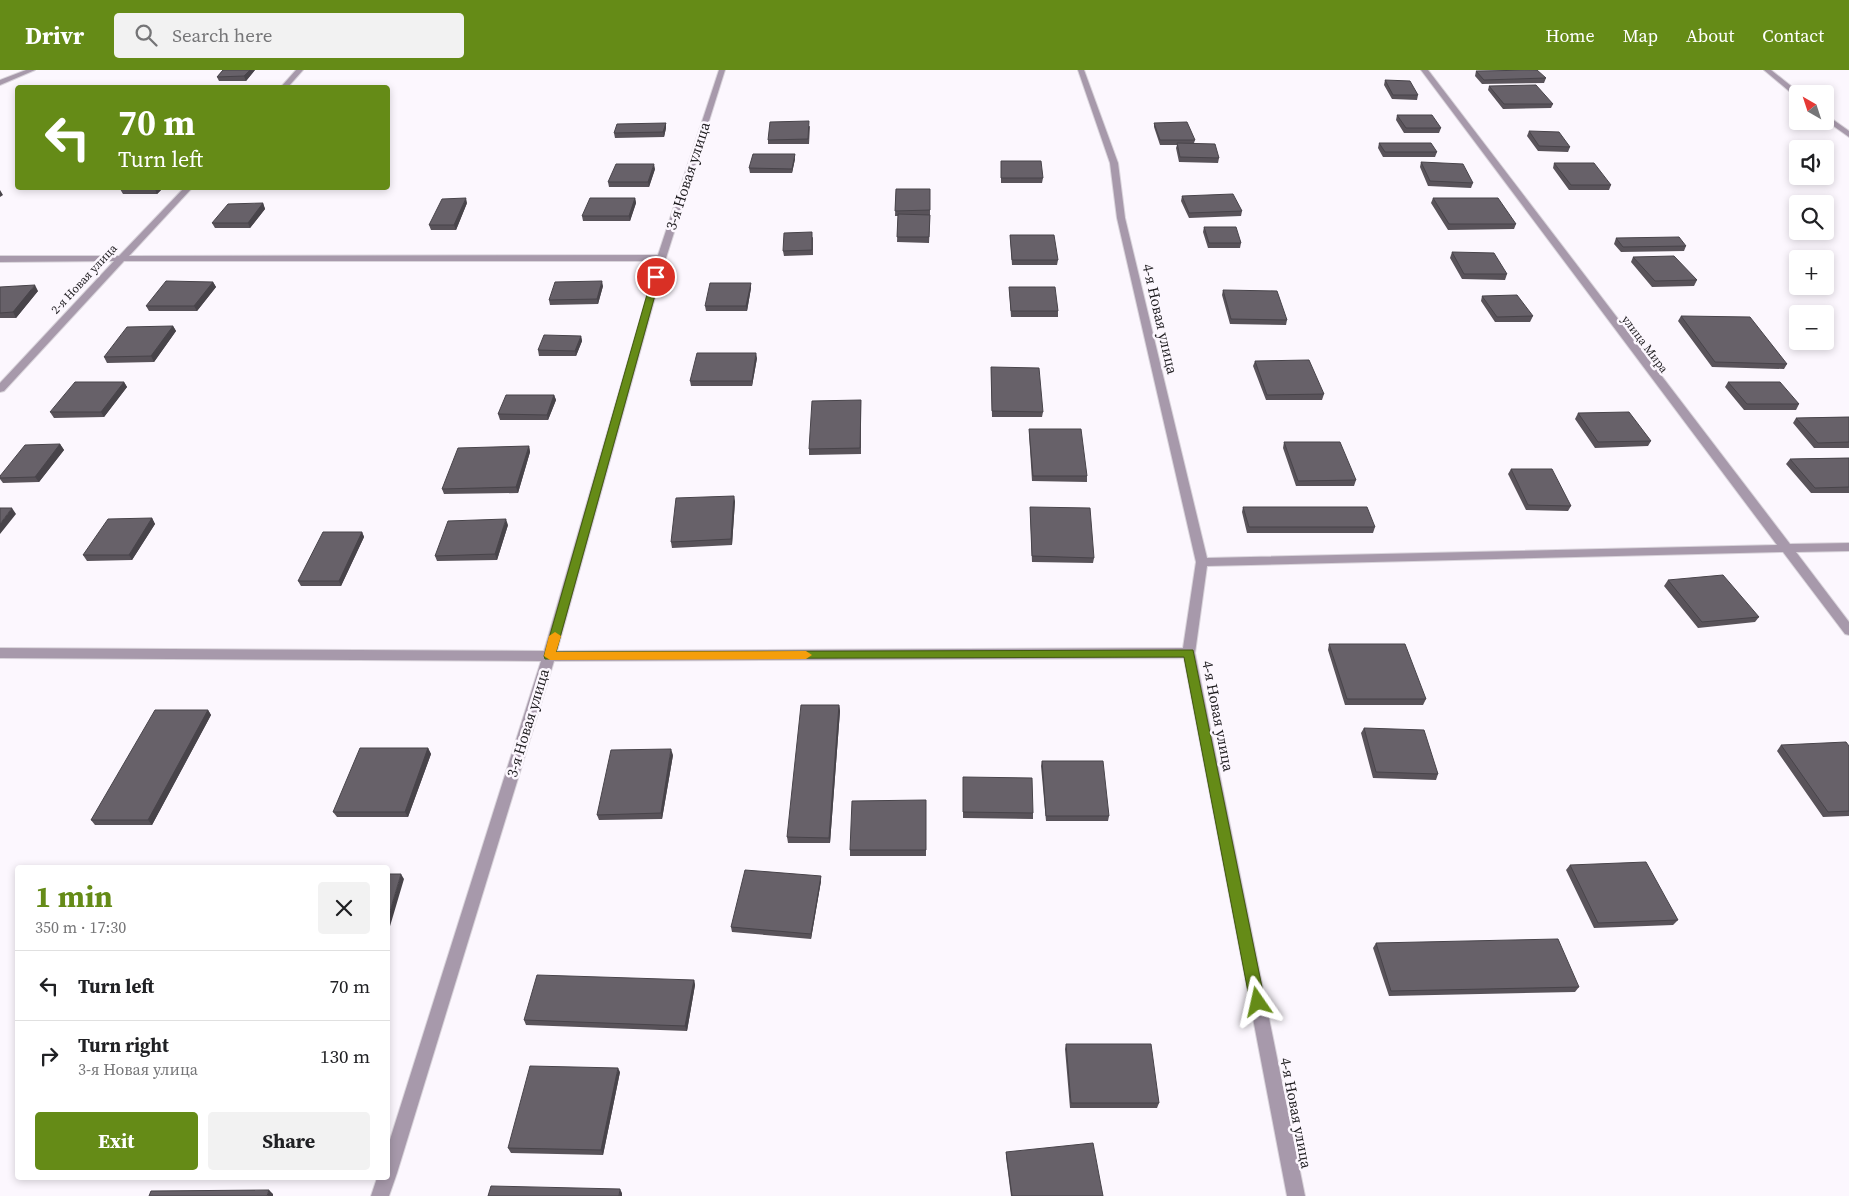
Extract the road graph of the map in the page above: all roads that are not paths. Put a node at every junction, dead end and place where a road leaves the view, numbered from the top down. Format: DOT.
graph roads {
  1 [pos="32,70"];
  2 [pos="300,70"];
  3 [pos="722,70"];
  4 [pos="1081,70"];
  5 [pos="1424,70"];
  6 [pos="1766,70"];
  7 [pos="0,83"];
  8 [pos="286,85"];
  9 [pos="1789,87"];
  10 [pos="1834,123"];
  11 [pos="1849,135"];
  12 [pos="186,190"];
  13 [pos="662,258"];
  14 [pos="0,259"];
  15 [pos="119,260"];
  16 [pos="0,389"];
  17 [pos="1785,547"];
  18 [pos="1849,547"];
  19 [pos="1202,562"];
  20 [pos="1849,631"];
  21 [pos="0,653"];
  22 [pos="1189,653"];
  23 [pos="550,656"];
  24 [pos="390,1167"];
  25 [pos="385,1180"];
  26 [pos="380,1196"];
  27 [pos="1296,1196"];
  1 -- 7 [label="street"];
  2 -- 8 [label="street"];
  3 -- 13 [label="street, 3-я Новая улица"];
  4 -- 19 [label="street, 4-я Новая улица"];
  5 -- 17 [label="street, улица Мира"];
  6 -- 9 [label="street"];
  10 -- 11 [label="street"];
  12 -- 15 [label="street, 2-я Новая улица"];
  13 -- 15 [label="street"];
  13 -- 23 [label="street, 3-я Новая улица"];
  14 -- 15 [label="street"];
  15 -- 16 [label="street, 2-я Новая улица"];
  17 -- 18 [label="street"];
  17 -- 19 [label="street"];
  17 -- 20 [label="street, улица Мира"];
  19 -- 22 [label="street, 4-я Новая улица"];
  21 -- 23 [label="street"];
  22 -- 23 [label="street"];
  22 -- 27 [label="street, 4-я Новая улица"];
  23 -- 24 [label="street, 3-я Новая улица"];
  25 -- 26 [label="street"];
}
